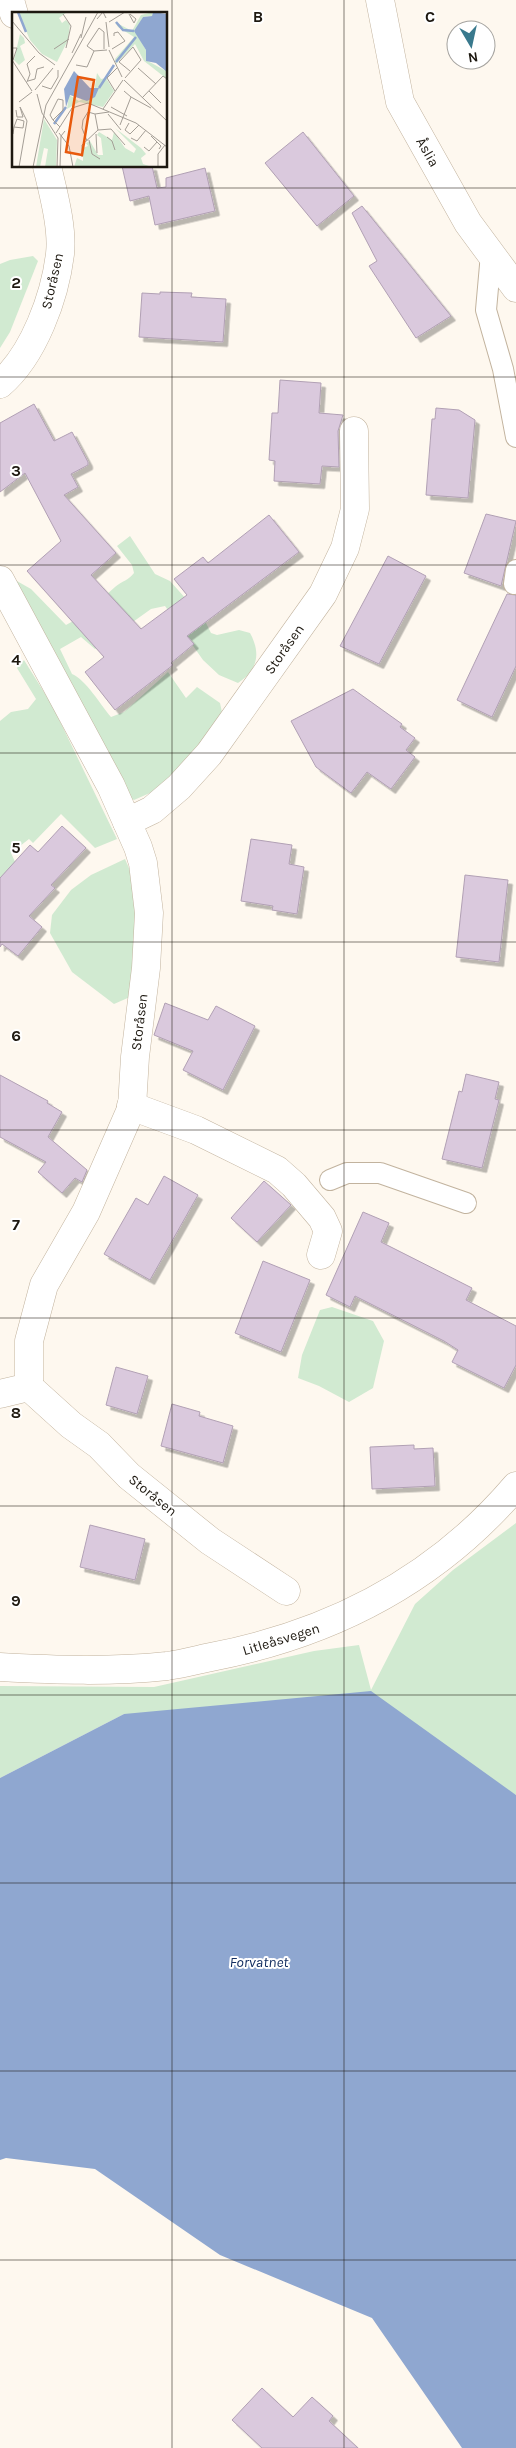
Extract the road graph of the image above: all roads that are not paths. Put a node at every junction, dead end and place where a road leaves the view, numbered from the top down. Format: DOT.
graph roads {
  1 [pos="380,0"];
  2 [pos="47,168"];
  3 [pos="491,254"];
  4 [pos="516,288"];
  5 [pos="0,384"];
  6 [pos="354,431"];
  7 [pos="516,437"];
  8 [pos="0,580"];
  9 [pos="127,822"];
  10 [pos="131,1106"];
  11 [pos="330,1180"];
  12 [pos="466,1203"];
  13 [pos="321,1255"];
  14 [pos="29,1387"];
  15 [pos="0,1394"];
  16 [pos="516,1486"];
  17 [pos="286,1591"];
  18 [pos="0,1667"];
  1 -- 3 [label="street, Åslia"];
  2 -- 5 [label="street, Storåsen"];
  3 -- 4 [label="street, Åslia"];
  3 -- 7 [label="lane"];
  6 -- 9 [label="street, Storåsen"];
  8 -- 9 [label="street, Storåsen"];
  9 -- 10 [label="street, Storåsen"];
  10 -- 13 [label="street"];
  10 -- 14 [label="street, Storåsen"];
  11 -- 12 [label="lane"];
  14 -- 15 [label="street"];
  14 -- 17 [label="street, Storåsen"];
  16 -- 18 [label="street, Litleåsvegen"];
}
